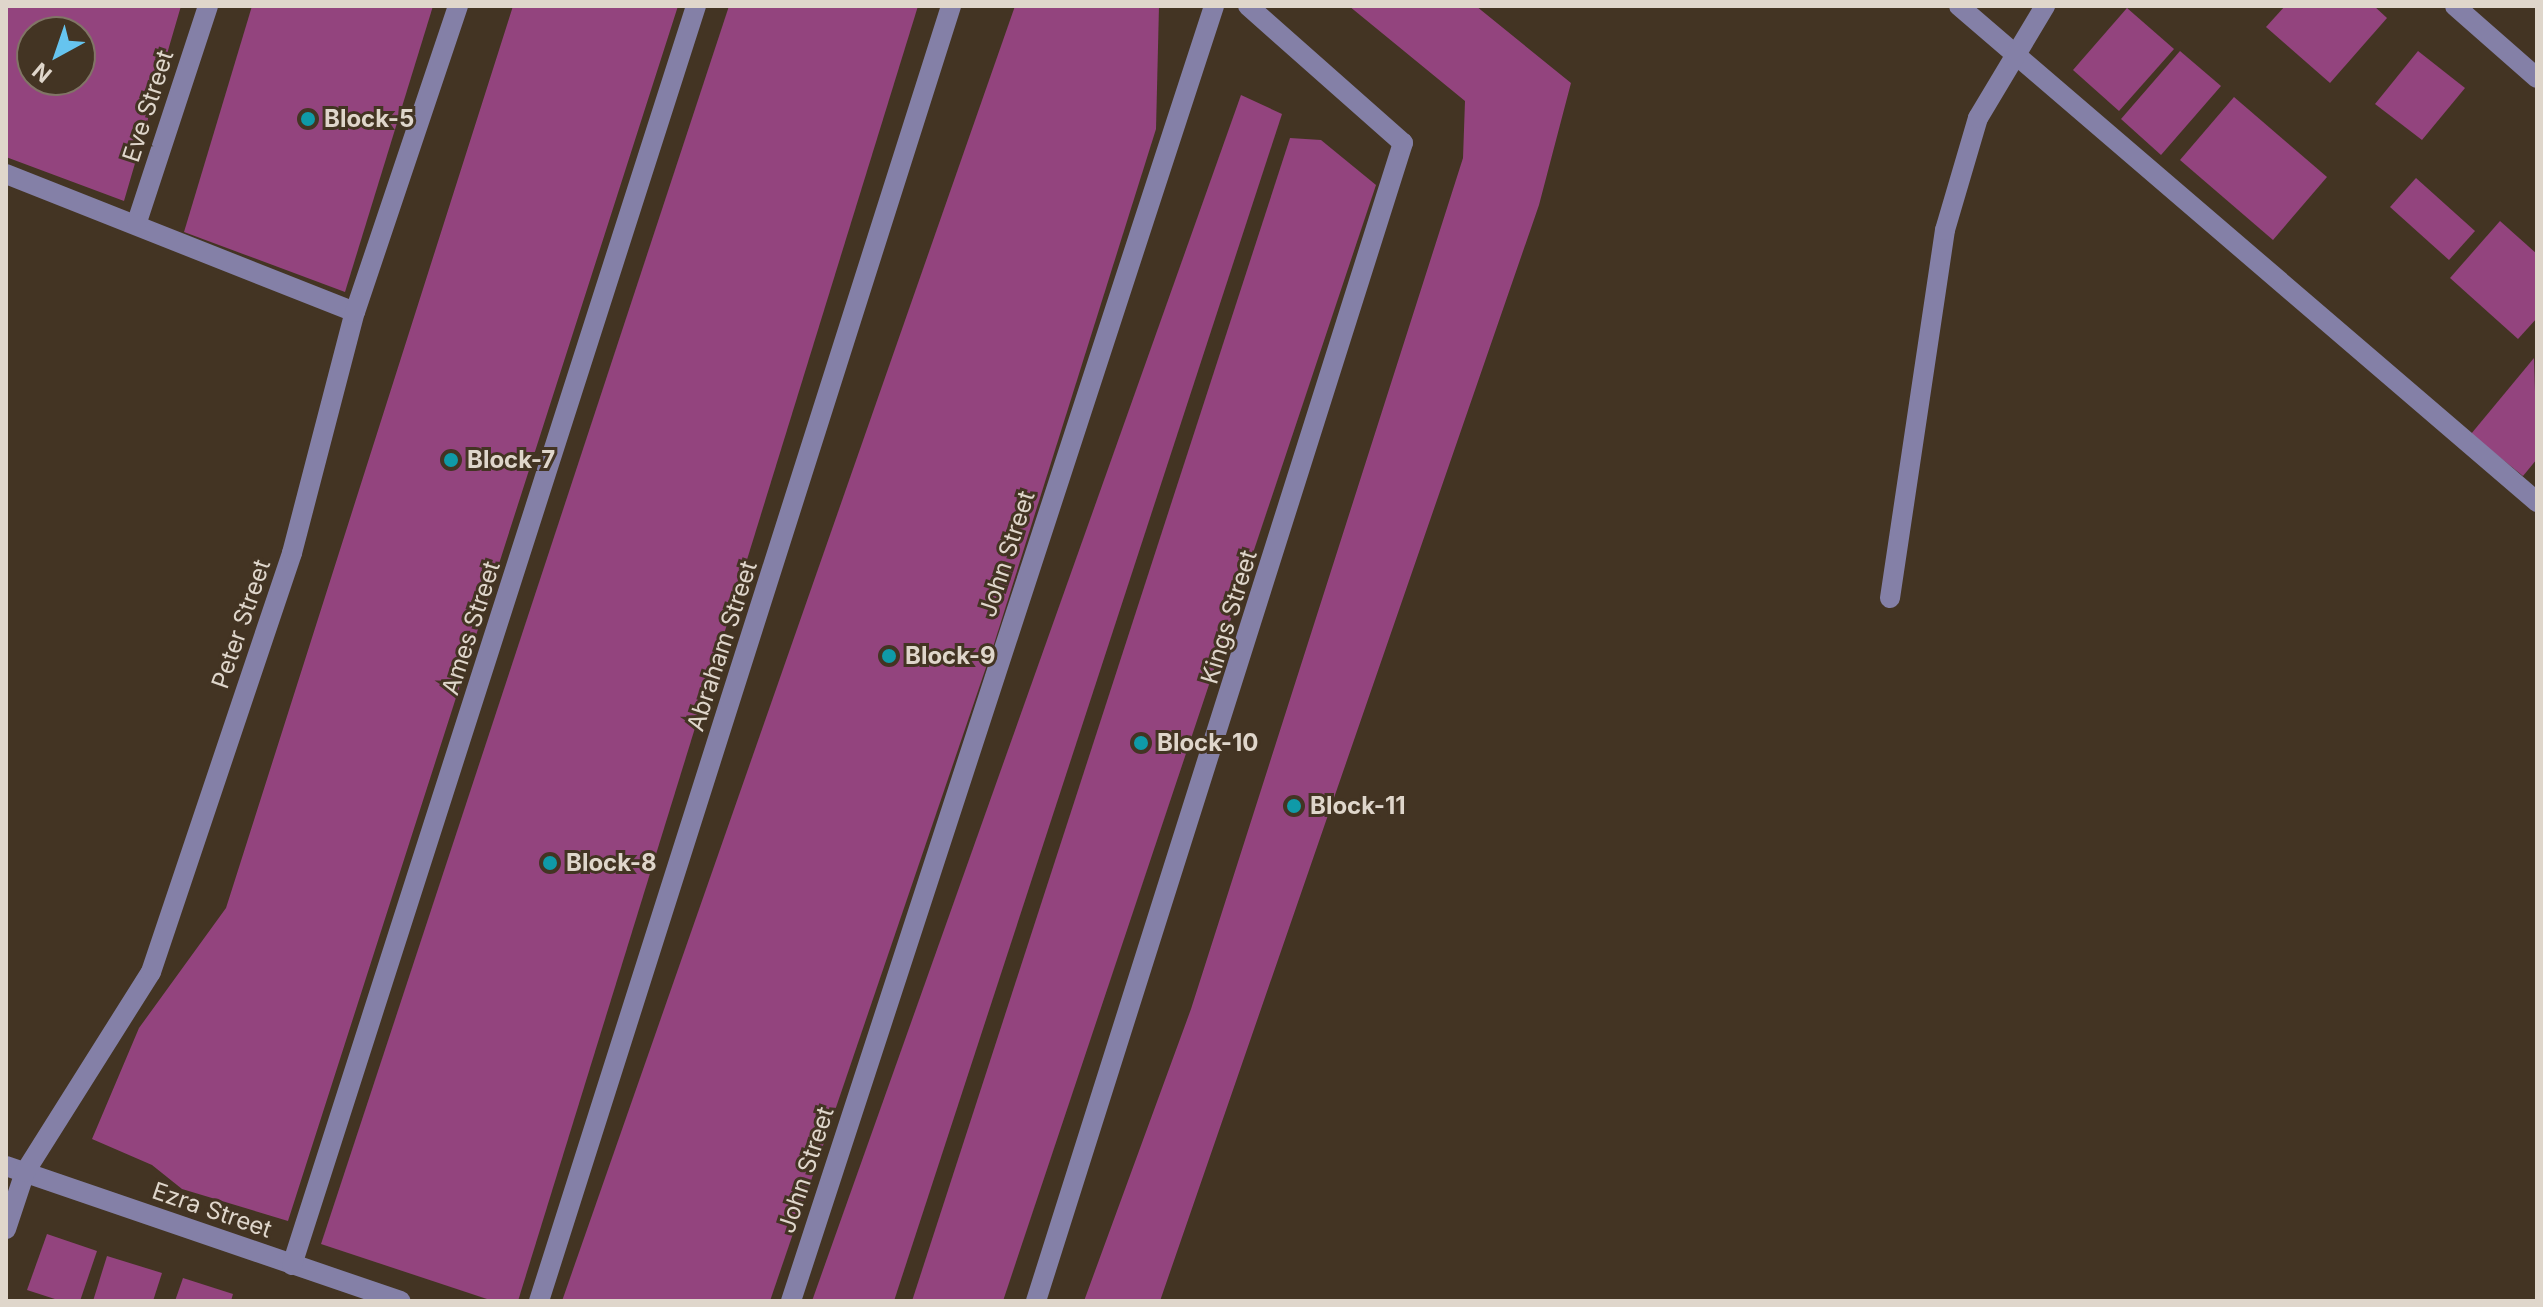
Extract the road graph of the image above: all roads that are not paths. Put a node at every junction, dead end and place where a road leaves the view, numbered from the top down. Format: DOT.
graph roads {
  1 [pos="208,6"];
  2 [pos="458,6"];
  3 [pos="696,6"];
  4 [pos="951,6"];
  5 [pos="1214,6"];
  6 [pos="1248,6"];
  7 [pos="1959,6"];
  8 [pos="2045,6"];
  9 [pos="2455,6"];
  10 [pos="2013,53"];
  11 [pos="2537,78"];
  12 [pos="6,174"];
  13 [pos="137,222"];
  14 [pos="355,312"];
  15 [pos="2537,502"];
  16 [pos="1890,598"];
  17 [pos="16,1169"];
  18 [pos="6,1229"];
  19 [pos="292,1265"];
  20 [pos="401,1301"];
  21 [pos="539,1301"];
  22 [pos="791,1301"];
  23 [pos="1036,1301"];
  1 -- 13 [label="street, Eve Street"];
  2 -- 14 [label="street, Peter Street"];
  3 -- 19 [label="street, Ames Street"];
  4 -- 21 [label="street, Abraham Street"];
  5 -- 22 [label="street, John Street"];
  6 -- 23 [label="street, Kings Street"];
  7 -- 10 [label="street"];
  8 -- 10 [label="street"];
  9 -- 11 [label="street"];
  10 -- 15 [label="street"];
  10 -- 16 [label="street"];
  12 -- 13 [label="street"];
  13 -- 14 [label="street"];
  14 -- 17 [label="street, Peter Street"];
  17 -- 18 [label="street, Peter Street"];
  17 -- 19 [label="street, Ezra Street"];
  19 -- 20 [label="street, Ezra Street"];
}
